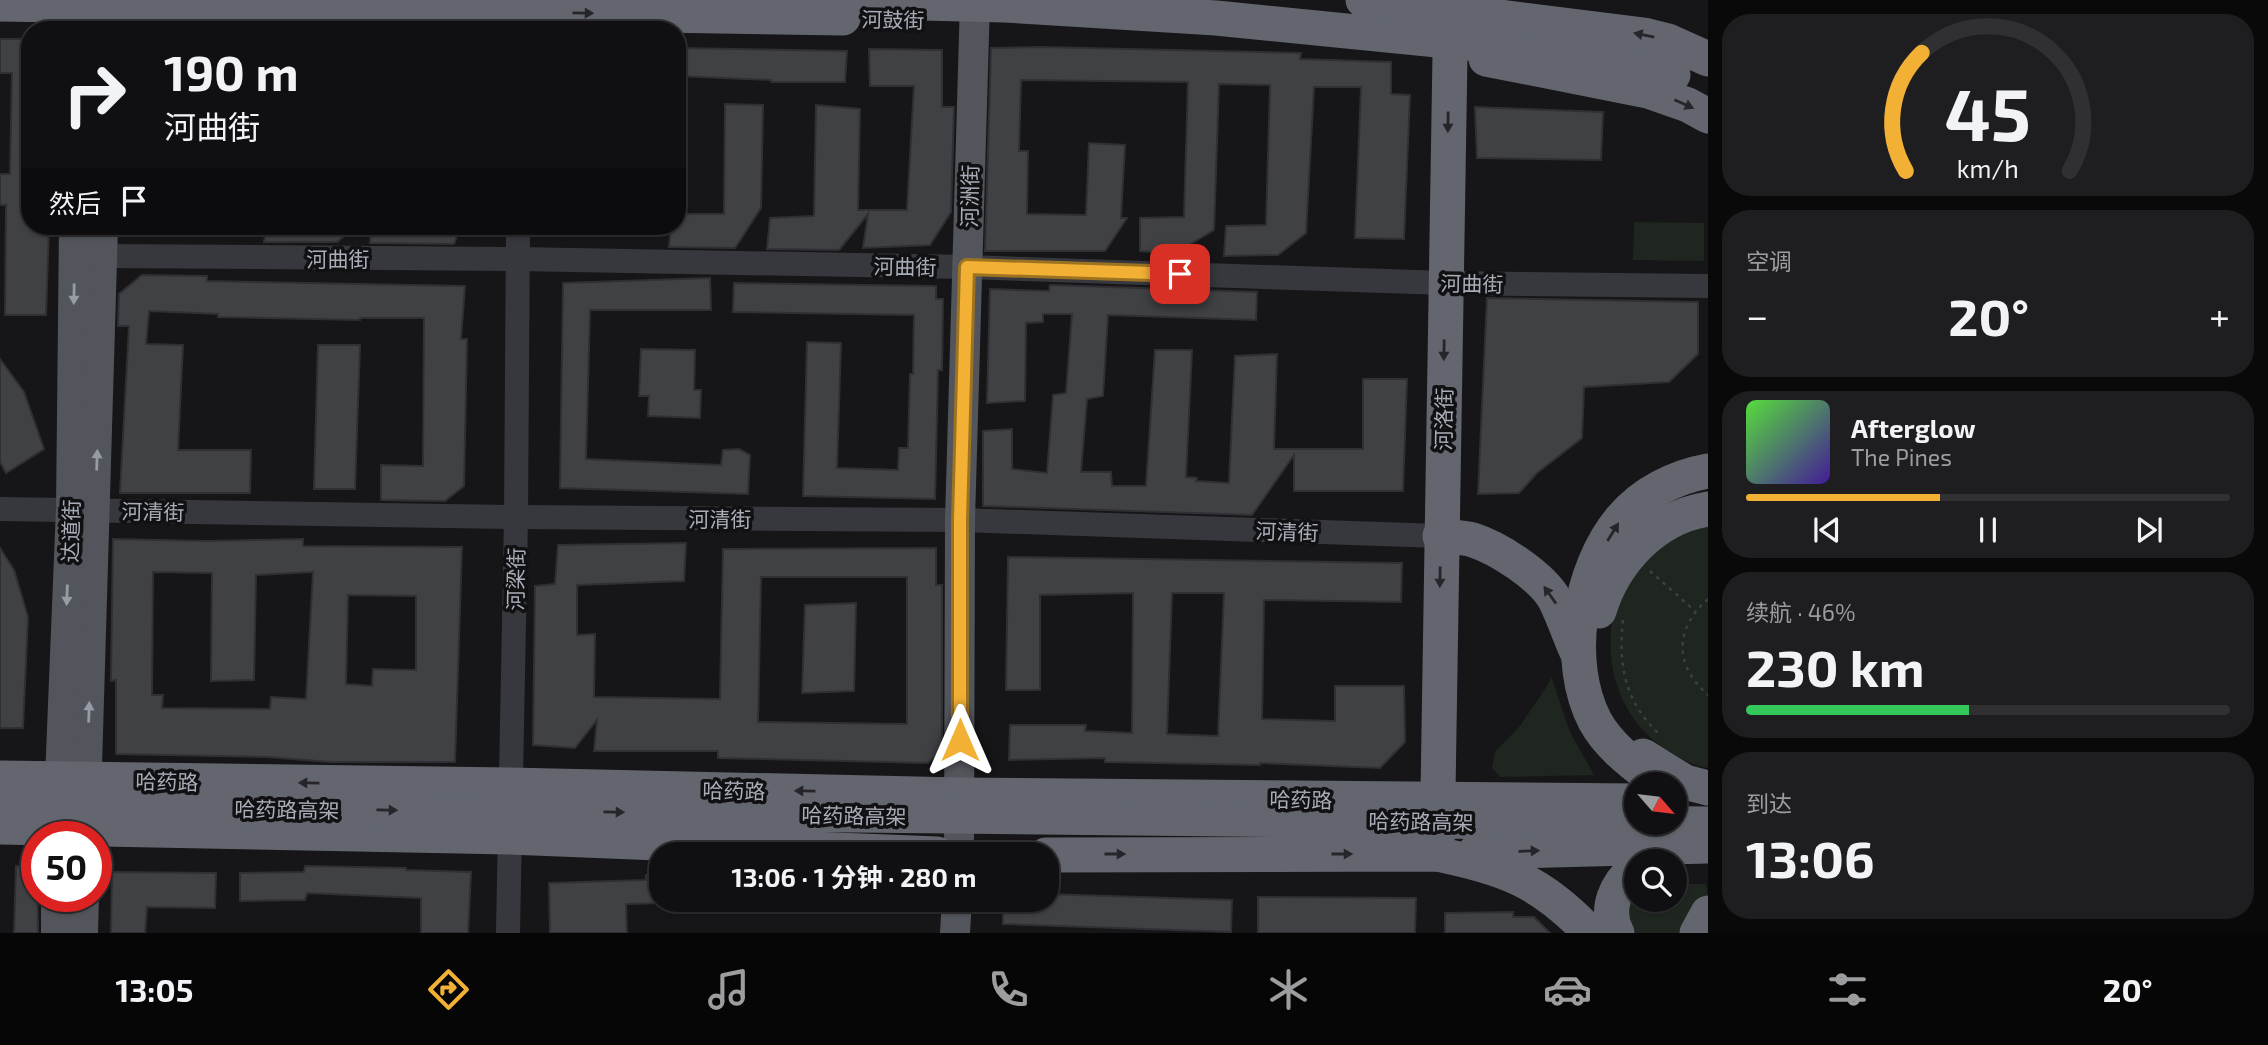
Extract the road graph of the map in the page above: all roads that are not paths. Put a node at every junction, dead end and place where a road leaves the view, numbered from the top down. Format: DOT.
graph roads {
  1 [pos="796,0"];
  2 [pos="1071,0"];
  3 [pos="1363,0"];
  4 [pos="1457,0"];
  5 [pos="1506,0"];
  6 [pos="0,4"];
  7 [pos="984,9"];
  8 [pos="91,12"];
  9 [pos="516,14"];
  10 [pos="1450,54"];
  11 [pos="1708,59"];
  12 [pos="1497,60"];
  13 [pos="1708,88"];
  14 [pos="1708,116"];
  15 [pos="74,235"];
  16 [pos="103,235"];
  17 [pos="518,235"];
  18 [pos="102,256"];
  19 [pos="518,259"];
  20 [pos="967,267"];
  21 [pos="1446,283"];
  22 [pos="1708,286"];
  23 [pos="1708,471"];
  24 [pos="0,509"];
  25 [pos="83,509"];
  26 [pos="1708,509"];
  27 [pos="516,517"];
  28 [pos="960,520"];
  29 [pos="1440,536"];
  30 [pos="1579,657"];
  31 [pos="1643,772"];
  32 [pos="0,778"];
  33 [pos="73,780"];
  34 [pos="510,785"];
  35 [pos="1437,793"];
  36 [pos="960,794"];
  37 [pos="1624,801"];
  38 [pos="0,806"];
  39 [pos="1696,813"];
  40 [pos="71,821"];
  41 [pos="0,827"];
  42 [pos="21,828"];
  43 [pos="112,832"];
  44 [pos="509,837"];
  45 [pos="960,842"];
  46 [pos="649,843"];
  47 [pos="1658,849"];
  48 [pos="1437,854"];
  49 [pos="1059,855"];
  50 [pos="1624,880"];
  51 [pos="56,912"];
  52 [pos="84,912"];
  53 [pos="956,912"];
  54 [pos="1708,913"];
  55 [pos="56,933"];
  56 [pos="83,933"];
  57 [pos="508,933"];
  58 [pos="955,933"];
  59 [pos="1590,933"];
  60 [pos="1617,933"];
  61 [pos="1697,933"];
  1 -- 7 [label="highway, bridge"];
  2 -- 7 [label="highway, bridge"];
  11 -- 3 [label="highway, one-way, bridge"];
  4 -- 10 [label="highway, 河洛街"];
  5 -- 12 [label="highway"];
  6 -- 8 [label="highway, 河鼓街"];
  9 -- 7 [label="highway, 河鼓街, one-way"];
  7 -- 10 [label="highway, 河鼓街"];
  7 -- 13 [label="highway, bridge"];
  7 -- 20 [label="main road, 河洲街"];
  8 -- 9 [label="highway, 河鼓街"];
  10 -- 12 [label="highway, 河鼓街"];
  10 -- 21 [label="highway, 河洛街, one-way"];
  12 -- 14 [label="highway, 河鼓街, one-way"];
  15 -- 25 [label="main road, 达道街, one-way"];
  16 -- 18 [label="main road"];
  17 -- 19 [label="street, 河梁街"];
  18 -- 19 [label="street, 河曲街"];
  25 -- 18 [label="main road, one-way"];
  19 -- 20 [label="street, 河曲街"];
  19 -- 27 [label="street, 河梁街"];
  20 -- 21 [label="street, 河曲街"];
  20 -- 28 [label="main road, 河洲街"];
  21 -- 22 [label="street, 河曲街"];
  21 -- 29 [label="highway, 河洛街, one-way"];
  30 -- 23 [label="highway, one-way"];
  24 -- 25 [label="street, 河清街"];
  25 -- 27 [label="street, 河清街"];
  25 -- 33 [label="main road"];
  26 -- 39 [label="highway"];
  27 -- 28 [label="street, 河清街"];
  27 -- 34 [label="street, 河梁街"];
  28 -- 29 [label="street, 河清街"];
  28 -- 36 [label="main road, 河洲街"];
  30 -- 29 [label="highway, one-way"];
  29 -- 35 [label="highway, 河洛街, one-way"];
  30 -- 31 [label="highway"];
  32 -- 33 [label="highway, 哈药路"];
  34 -- 33 [label="highway, 哈药路, one-way"];
  33 -- 40 [label="main road"];
  36 -- 34 [label="highway, 哈药路, one-way"];
  34 -- 44 [label="street, 河梁街"];
  35 -- 36 [label="highway, 哈药路"];
  35 -- 37 [label="highway, 哈药路"];
  35 -- 48 [label="highway, 河洛街"];
  36 -- 45 [label="main road, 河洲街"];
  38 -- 39 [label="highway, 哈药路高架, one-way, bridge"];
  39 -- 47 [label="highway"];
  48 -- 39 [label="highway, one-way"];
  41 -- 42 [label="highway"];
  43 -- 44 [label="highway"];
  44 -- 46 [label="highway"];
  44 -- 57 [label="street, 河梁街"];
  49 -- 48 [label="highway, one-way"];
  48 -- 59 [label="highway"];
  50 -- 60 [label="highway"];
  51 -- 55 [label="main road"];
  52 -- 56 [label="main road"];
  53 -- 58 [label="main road"];
  54 -- 61 [label="highway"];
}
